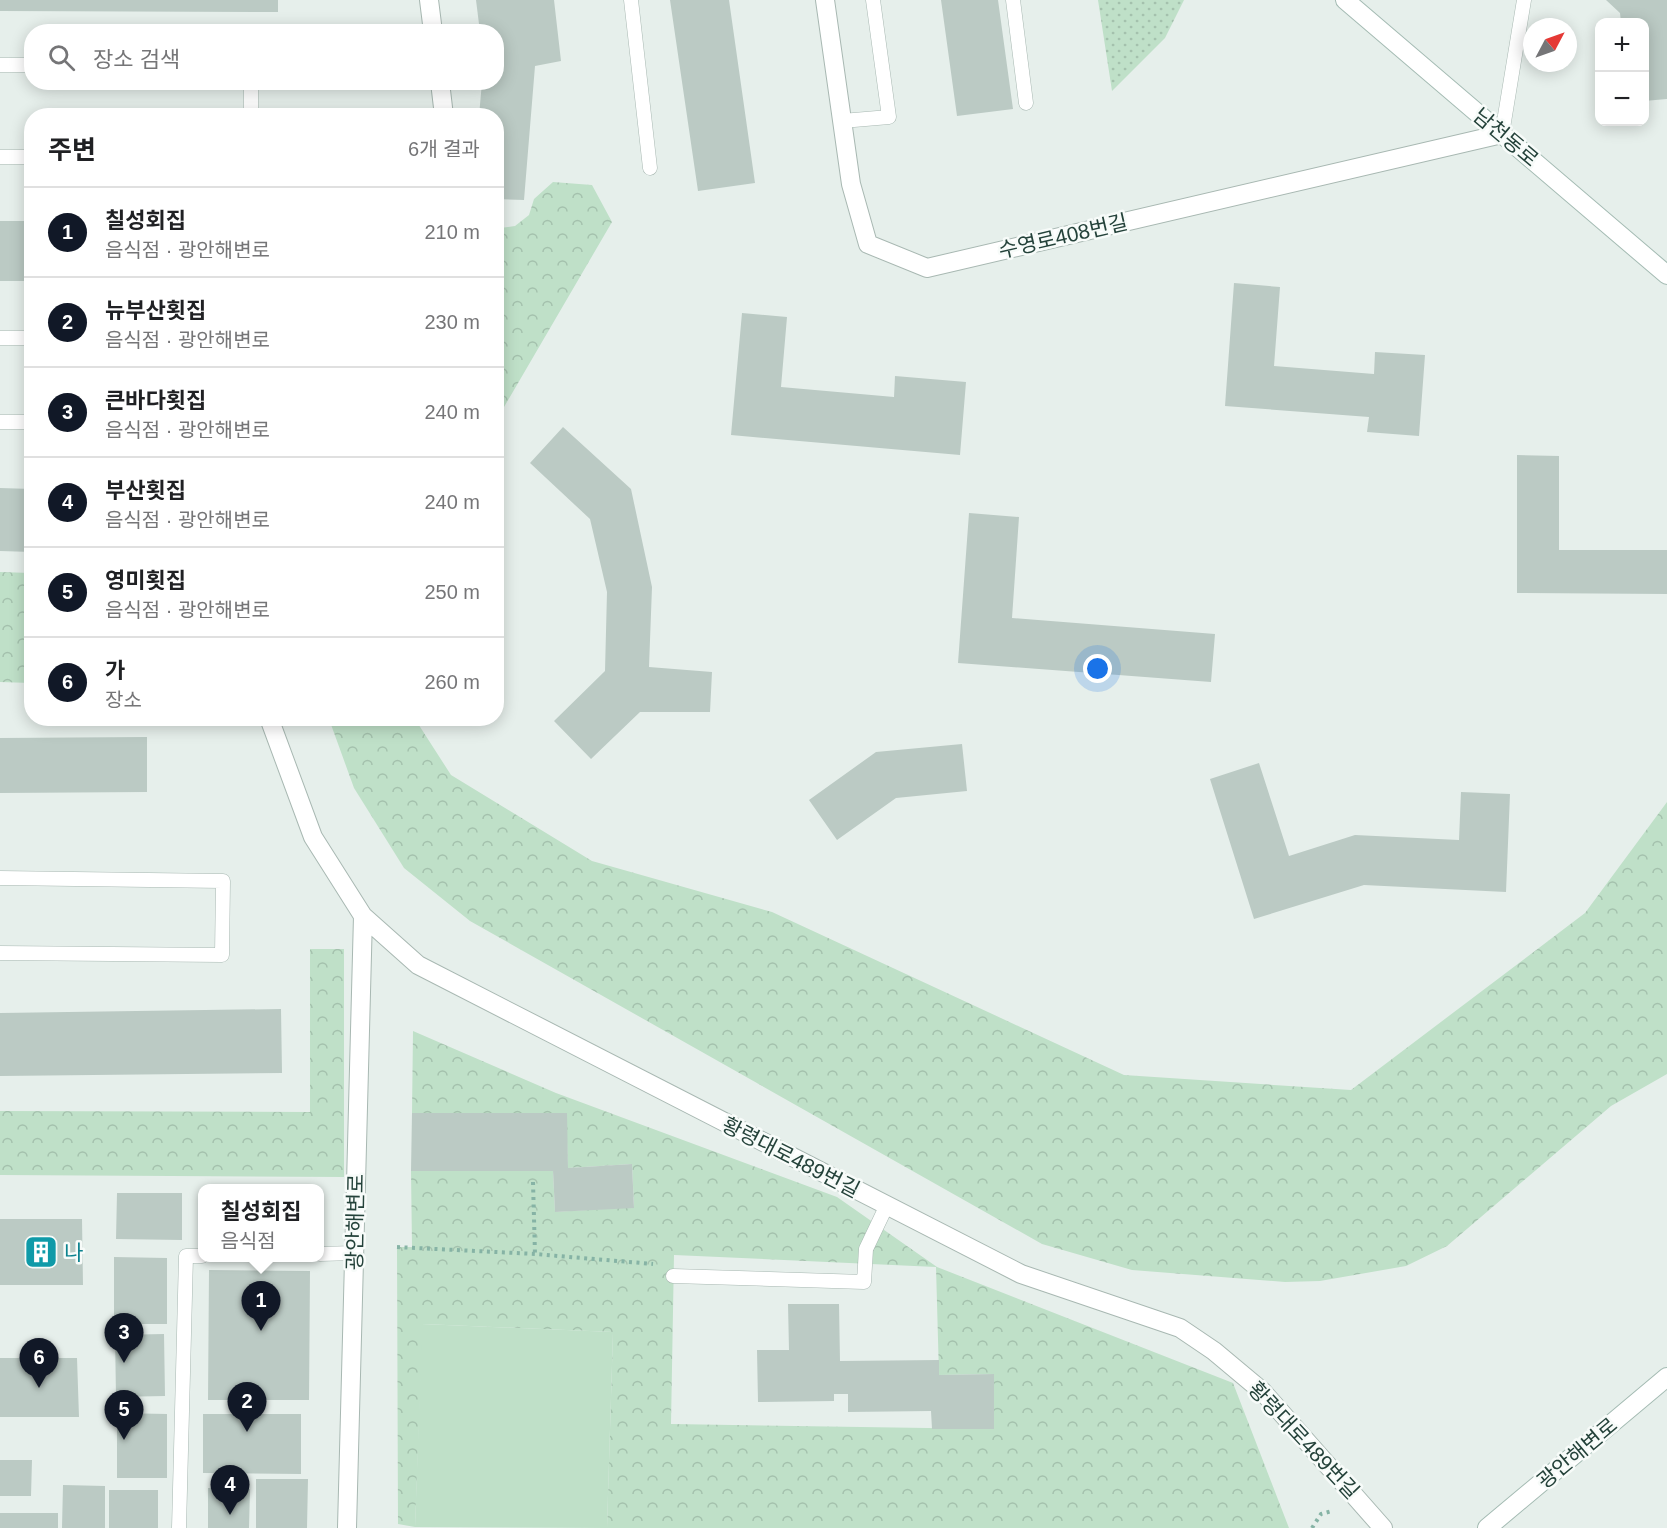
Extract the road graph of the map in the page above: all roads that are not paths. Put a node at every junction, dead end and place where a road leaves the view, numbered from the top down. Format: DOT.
graph roads {
  1 [pos="429,0"];
  2 [pos="631,0"];
  3 [pos="825,0"];
  4 [pos="873,0"];
  5 [pos="1012,0"];
  6 [pos="1345,0"];
  7 [pos="1524,0"];
  8 [pos="432,24"];
  9 [pos="0,65"];
  10 [pos="24,65"];
  11 [pos="251,90"];
  12 [pos="441,90"];
  13 [pos="1026,103"];
  14 [pos="251,108"];
  15 [pos="443,108"];
  16 [pos="842,121"];
  17 [pos="1502,134"];
  18 [pos="0,156"];
  19 [pos="24,156"];
  20 [pos="650,168"];
  21 [pos="1667,274"];
  22 [pos="0,338"];
  23 [pos="24,338"];
  24 [pos="0,422"];
  25 [pos="24,422"];
  26 [pos="272,726"];
  27 [pos="0,878"];
  28 [pos="363,916"];
  29 [pos="0,953"];
  30 [pos="886,1207"];
  31 [pos="354,1253"];
  32 [pos="324,1254"];
  33 [pos="198,1256"];
  34 [pos="673,1276"];
  35 [pos="1667,1377"];
  36 [pos="179,1528"];
  37 [pos="347,1528"];
  38 [pos="1383,1528"];
  39 [pos="1487,1528"];
  1 -- 8 [label="street"];
  2 -- 20 [label="lane"];
  3 -- 16 [label="street, 수영로408번길"];
  4 -- 16 [label="lane"];
  5 -- 13 [label="lane"];
  6 -- 17 [label="street, 남천동로"];
  7 -- 17 [label="lane"];
  9 -- 10 [label="lane"];
  11 -- 14 [label="lane"];
  12 -- 15 [label="street"];
  16 -- 17 [label="street, 수영로408번길"];
  17 -- 21 [label="street, 남천동로"];
  18 -- 19 [label="lane"];
  22 -- 23 [label="lane"];
  24 -- 25 [label="lane"];
  26 -- 28 [label="street, 황령대로489번길"];
  27 -- 29 [label="lane"];
  28 -- 30 [label="street, 황령대로489번길"];
  28 -- 31 [label="street, 광안해변로"];
  30 -- 34 [label="lane"];
  30 -- 38 [label="street, 황령대로489번길"];
  31 -- 32 [label="lane"];
  31 -- 37 [label="street, 광안해변로"];
  33 -- 36 [label="lane"];
  35 -- 39 [label="street, 광안해변로"];
}
